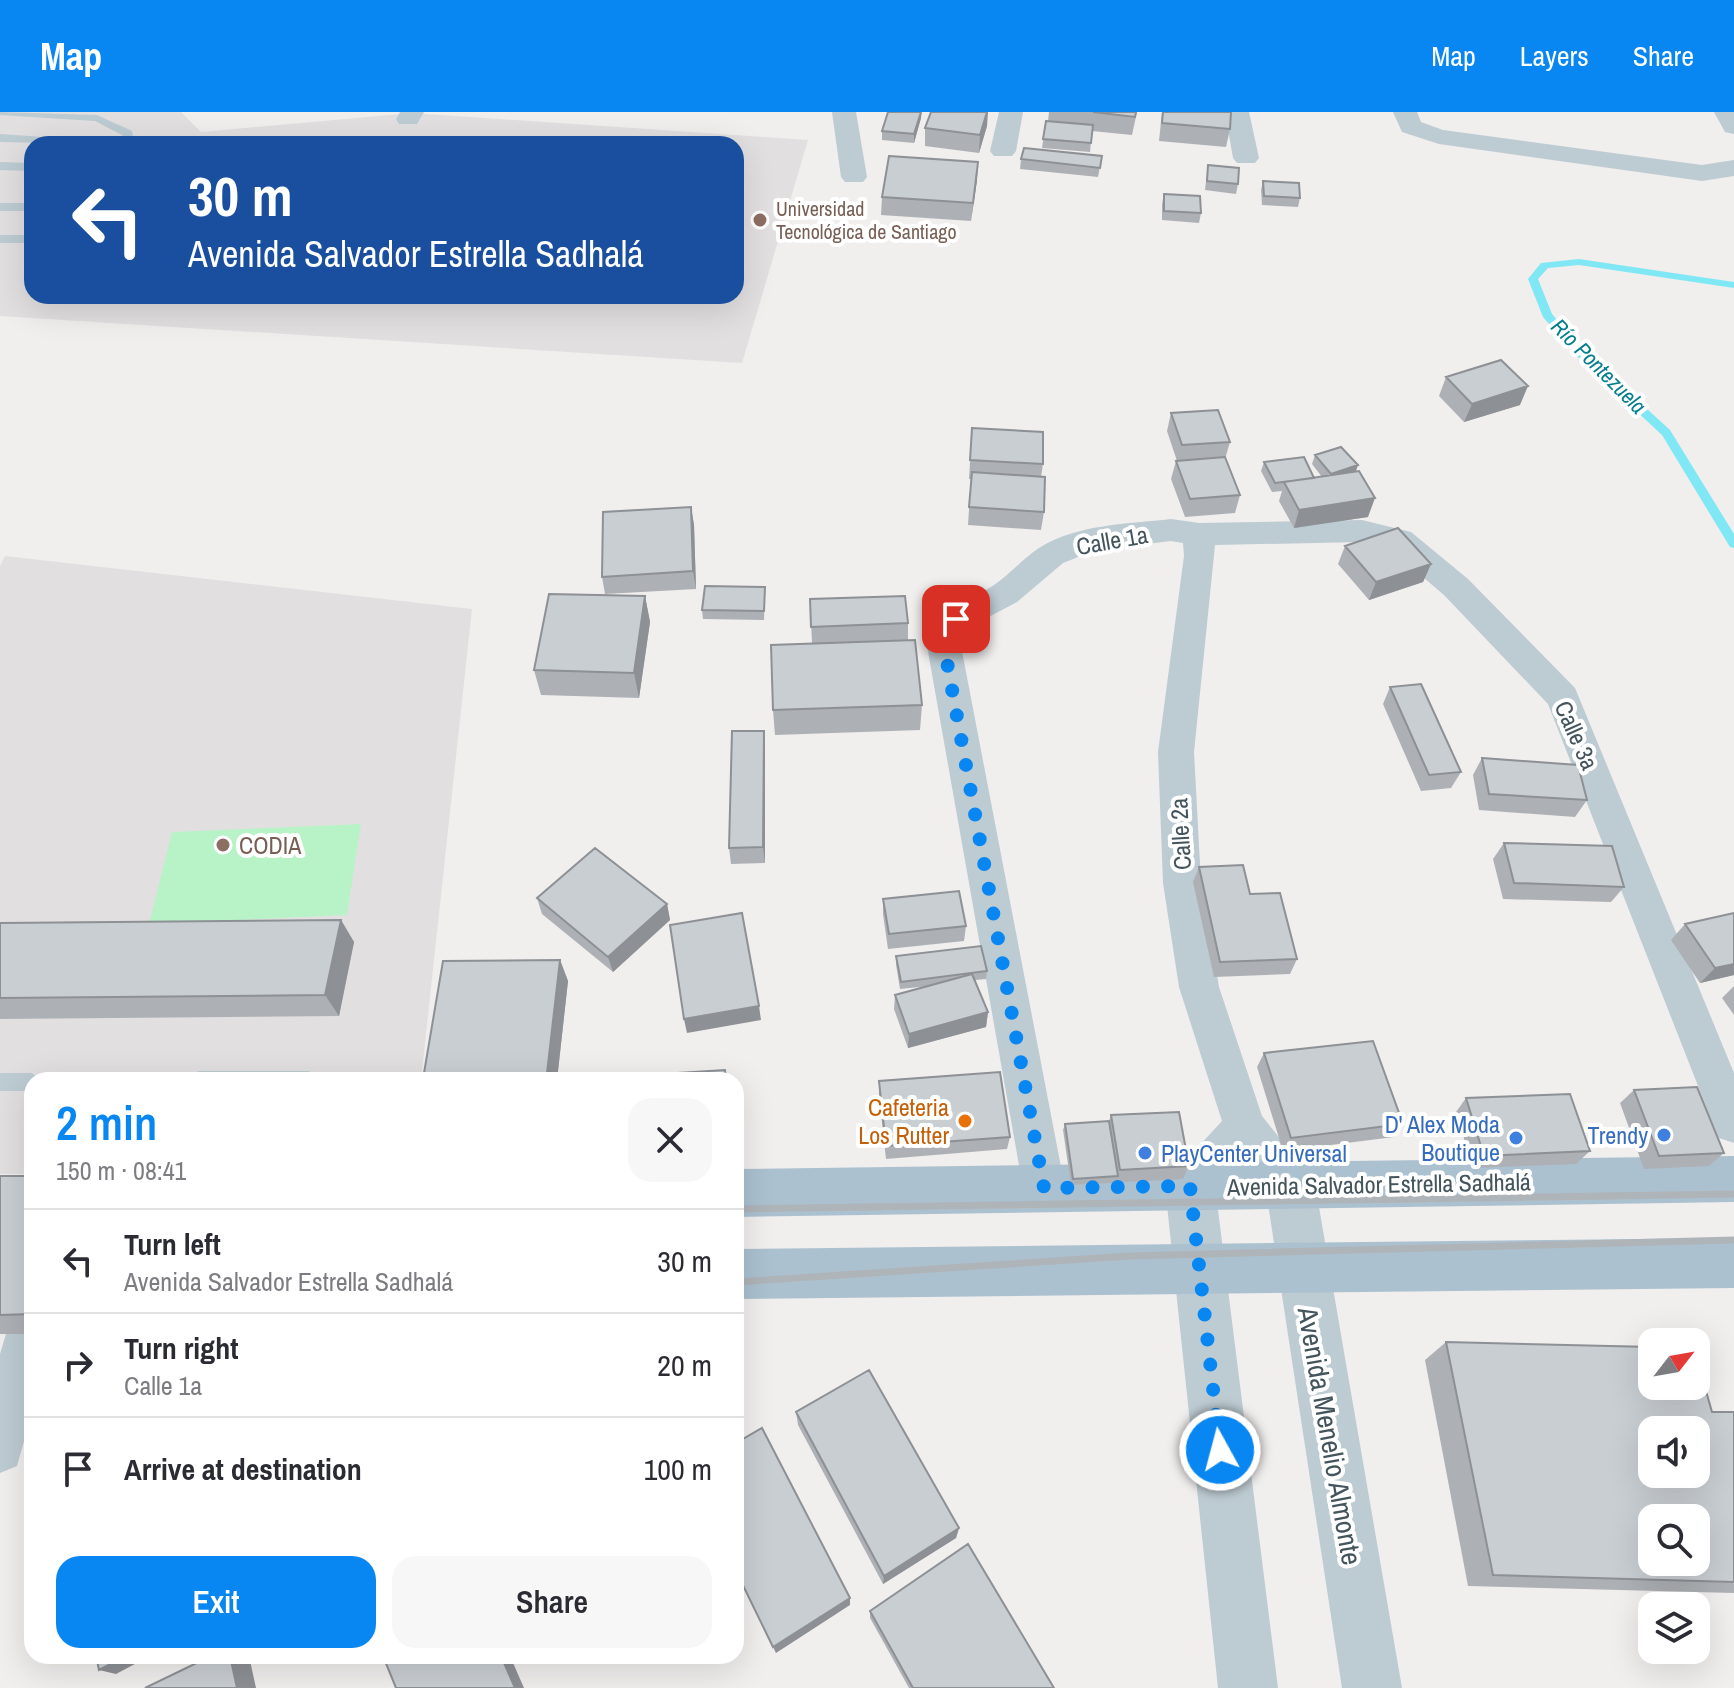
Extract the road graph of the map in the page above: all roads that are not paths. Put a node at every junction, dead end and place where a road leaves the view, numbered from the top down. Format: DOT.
graph roads {
  1 [pos="0,112"];
  2 [pos="844,112"];
  3 [pos="1011,112"];
  4 [pos="1237,112"];
  5 [pos="1405,112"];
  6 [pos="1726,112"];
  7 [pos="1734,127"];
  8 [pos="128,136"];
  9 [pos="0,138"];
  10 [pos="24,140"];
  11 [pos="1003,151"];
  12 [pos="1246,158"];
  13 [pos="0,166"];
  14 [pos="24,167"];
  15 [pos="1734,168"];
  16 [pos="854,177"];
  17 [pos="0,207"];
  18 [pos="24,207"];
  19 [pos="0,239"];
  20 [pos="24,239"];
  21 [pos="1199,534"];
  22 [pos="0,1082"];
  23 [pos="24,1082"];
  24 [pos="1734,1124"];
  25 [pos="1245,1126"];
  26 [pos="1734,1179"];
  27 [pos="1290,1184"];
  28 [pos="1190,1186"];
  29 [pos="1044,1188"];
  30 [pos="744,1193"];
  31 [pos="1734,1263"];
  32 [pos="1302,1270"];
  33 [pos="1199,1271"];
  34 [pos="744,1274"];
  35 [pos="24,1297"];
  36 [pos="0,1449"];
  37 [pos="1248,1688"];
  38 [pos="1372,1688"];
  1 -- 8 [label="lane"];
  2 -- 16 [label="street"];
  3 -- 11 [label="street"];
  4 -- 12 [label="street"];
  5 -- 15 [label="street"];
  6 -- 7 [label="street"];
  9 -- 10 [label="lane"];
  13 -- 14 [label="lane"];
  17 -- 18 [label="lane"];
  19 -- 20 [label="lane"];
  21 -- 24 [label="street, Calle 3a"];
  21 -- 25 [label="street, Calle 2a"];
  21 -- 29 [label="street, Calle 1a"];
  22 -- 23 [label="lane"];
  25 -- 27 [label="street, Calle 2a"];
  25 -- 28 [label="street"];
  26 -- 27 [label="main road, Avenida Salvador Estrella Sadhalá"];
  27 -- 28 [label="main road, Avenida Salvador Estrella Sadhalá"];
  27 -- 32 [label="street, Avenida Menelio Almonte"];
  28 -- 29 [label="main road, Avenida Salvador Estrella Sadhalá"];
  28 -- 33 [label="street"];
  29 -- 30 [label="main road, Avenida Salvador Estrella Sadhalá"];
  31 -- 32 [label="main road"];
  32 -- 33 [label="main road"];
  32 -- 38 [label="street, Avenida Menelio Almonte"];
  33 -- 34 [label="main road"];
  33 -- 37 [label="street"];
  35 -- 36 [label="street"];
}
